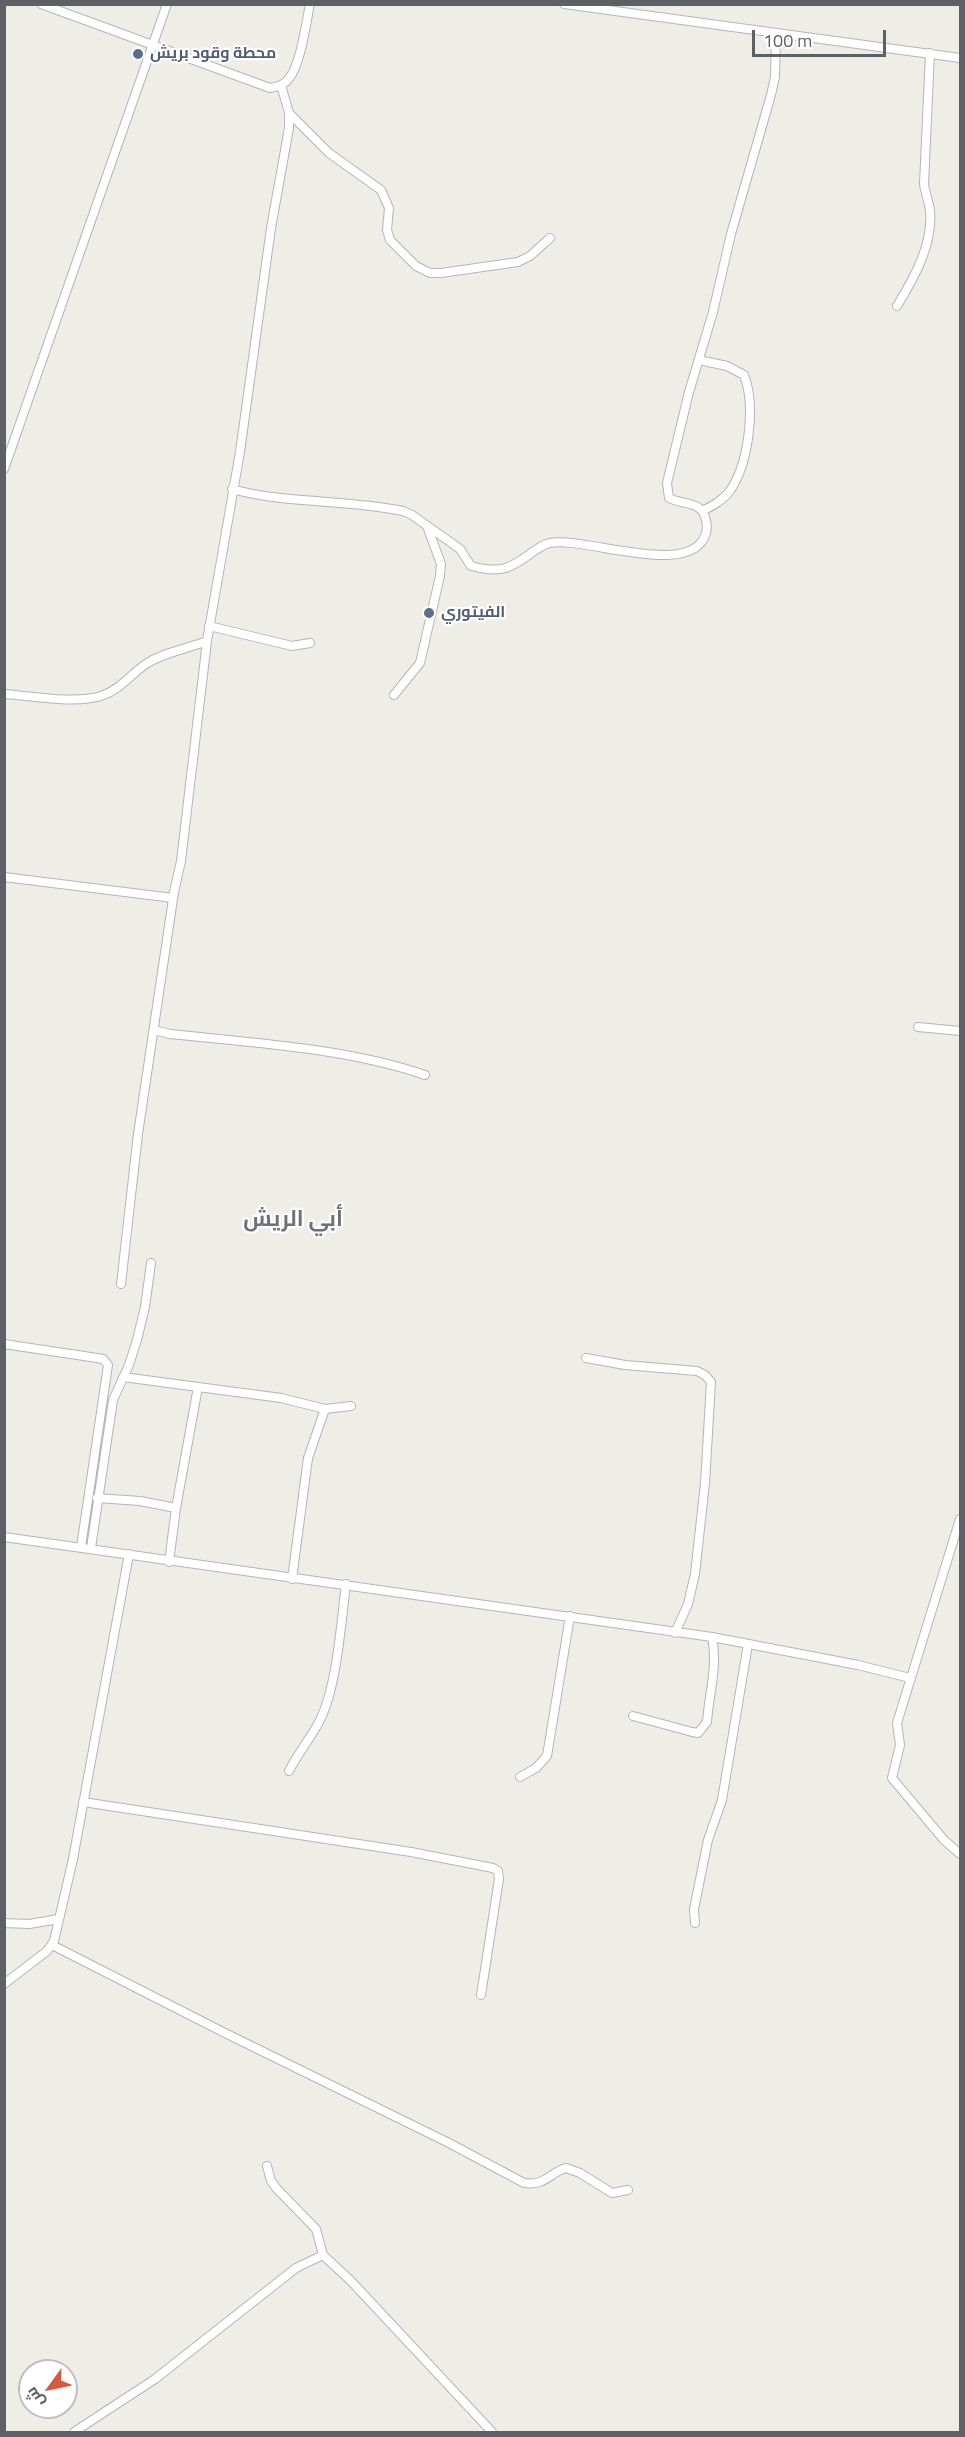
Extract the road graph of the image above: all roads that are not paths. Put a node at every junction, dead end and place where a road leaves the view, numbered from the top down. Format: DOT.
graph roads {
  1 [pos="41,4"];
  2 [pos="167,4"];
  3 [pos="310,4"];
  4 [pos="564,4"];
  5 [pos="776,34"];
  6 [pos="153,47"];
  7 [pos="930,53"];
  8 [pos="960,58"];
  9 [pos="281,85"];
  10 [pos="290,113"];
  11 [pos="550,238"];
  12 [pos="897,306"];
  13 [pos="699,360"];
  14 [pos="4,469"];
  15 [pos="232,489"];
  16 [pos="702,511"];
  17 [pos="426,525"];
  18 [pos="209,626"];
  19 [pos="207,641"];
  20 [pos="310,643"];
  21 [pos="4,694"];
  22 [pos="394,695"];
  23 [pos="4,877"];
  24 [pos="173,898"];
  25 [pos="918,1027"];
  26 [pos="154,1030"];
  27 [pos="960,1031"];
  28 [pos="425,1075"];
  29 [pos="151,1263"];
  30 [pos="121,1284"];
  31 [pos="4,1344"];
  32 [pos="586,1358"];
  33 [pos="123,1377"];
  34 [pos="198,1387"];
  35 [pos="351,1406"];
  36 [pos="325,1409"];
  37 [pos="97,1498"];
  38 [pos="176,1508"];
  39 [pos="960,1519"];
  40 [pos="4,1537"];
  41 [pos="81,1547"];
  42 [pos="91,1548"];
  43 [pos="129,1554"];
  44 [pos="169,1562"];
  45 [pos="292,1579"];
  46 [pos="346,1584"];
  47 [pos="570,1616"];
  48 [pos="675,1633"];
  49 [pos="712,1637"];
  50 [pos="748,1644"];
  51 [pos="910,1678"];
  52 [pos="633,1716"];
  53 [pos="290,1771"];
  54 [pos="520,1777"];
  55 [pos="83,1802"];
  56 [pos="960,1854"];
  57 [pos="59,1919"];
  58 [pos="4,1923"];
  59 [pos="695,1923"];
  60 [pos="52,1945"];
  61 [pos="4,1984"];
  62 [pos="481,1995"];
  63 [pos="267,2166"];
  64 [pos="627,2190"];
  65 [pos="323,2255"];
  66 [pos="74,2433"];
  67 [pos="492,2433"];
  1 -- 6 [label="street"];
  2 -- 6 [label="street"];
  3 -- 9 [label="street"];
  4 -- 5 [label="street"];
  5 -- 7 [label="street"];
  5 -- 13 [label="street"];
  6 -- 9 [label="street"];
  6 -- 14 [label="street"];
  7 -- 8 [label="street"];
  7 -- 12 [label="street"];
  9 -- 10 [label="street"];
  10 -- 11 [label="street"];
  10 -- 15 [label="street"];
  13 -- 16 [label="street"];
  13 -- 16 [label="street"];
  15 -- 17 [label="street"];
  15 -- 18 [label="street"];
  16 -- 17 [label="street"];
  17 -- 22 [label="street"];
  18 -- 19 [label="street"];
  18 -- 20 [label="street"];
  19 -- 21 [label="street"];
  19 -- 24 [label="street"];
  23 -- 24 [label="street"];
  24 -- 26 [label="street"];
  25 -- 27 [label="street"];
  26 -- 28 [label="street"];
  26 -- 30 [label="street"];
  29 -- 33 [label="street"];
  31 -- 41 [label="street"];
  32 -- 48 [label="street"];
  33 -- 34 [label="street"];
  33 -- 37 [label="street"];
  34 -- 36 [label="street"];
  34 -- 38 [label="street"];
  35 -- 36 [label="street"];
  36 -- 45 [label="street"];
  37 -- 38 [label="street"];
  37 -- 42 [label="street"];
  38 -- 44 [label="street"];
  39 -- 51 [label="street"];
  40 -- 41 [label="street"];
  41 -- 42 [label="street"];
  42 -- 43 [label="street"];
  43 -- 44 [label="street"];
  43 -- 55 [label="street"];
  44 -- 45 [label="street"];
  45 -- 46 [label="street"];
  46 -- 47 [label="street"];
  46 -- 53 [label="street"];
  47 -- 48 [label="street"];
  47 -- 54 [label="street"];
  48 -- 49 [label="street"];
  49 -- 50 [label="street"];
  49 -- 52 [label="street"];
  50 -- 51 [label="street"];
  50 -- 59 [label="street"];
  51 -- 56 [label="street"];
  55 -- 57 [label="street"];
  55 -- 62 [label="street"];
  57 -- 58 [label="street"];
  57 -- 60 [label="street"];
  60 -- 61 [label="street"];
  60 -- 64 [label="street"];
  63 -- 65 [label="street"];
  65 -- 66 [label="street"];
  65 -- 67 [label="street"];
}
